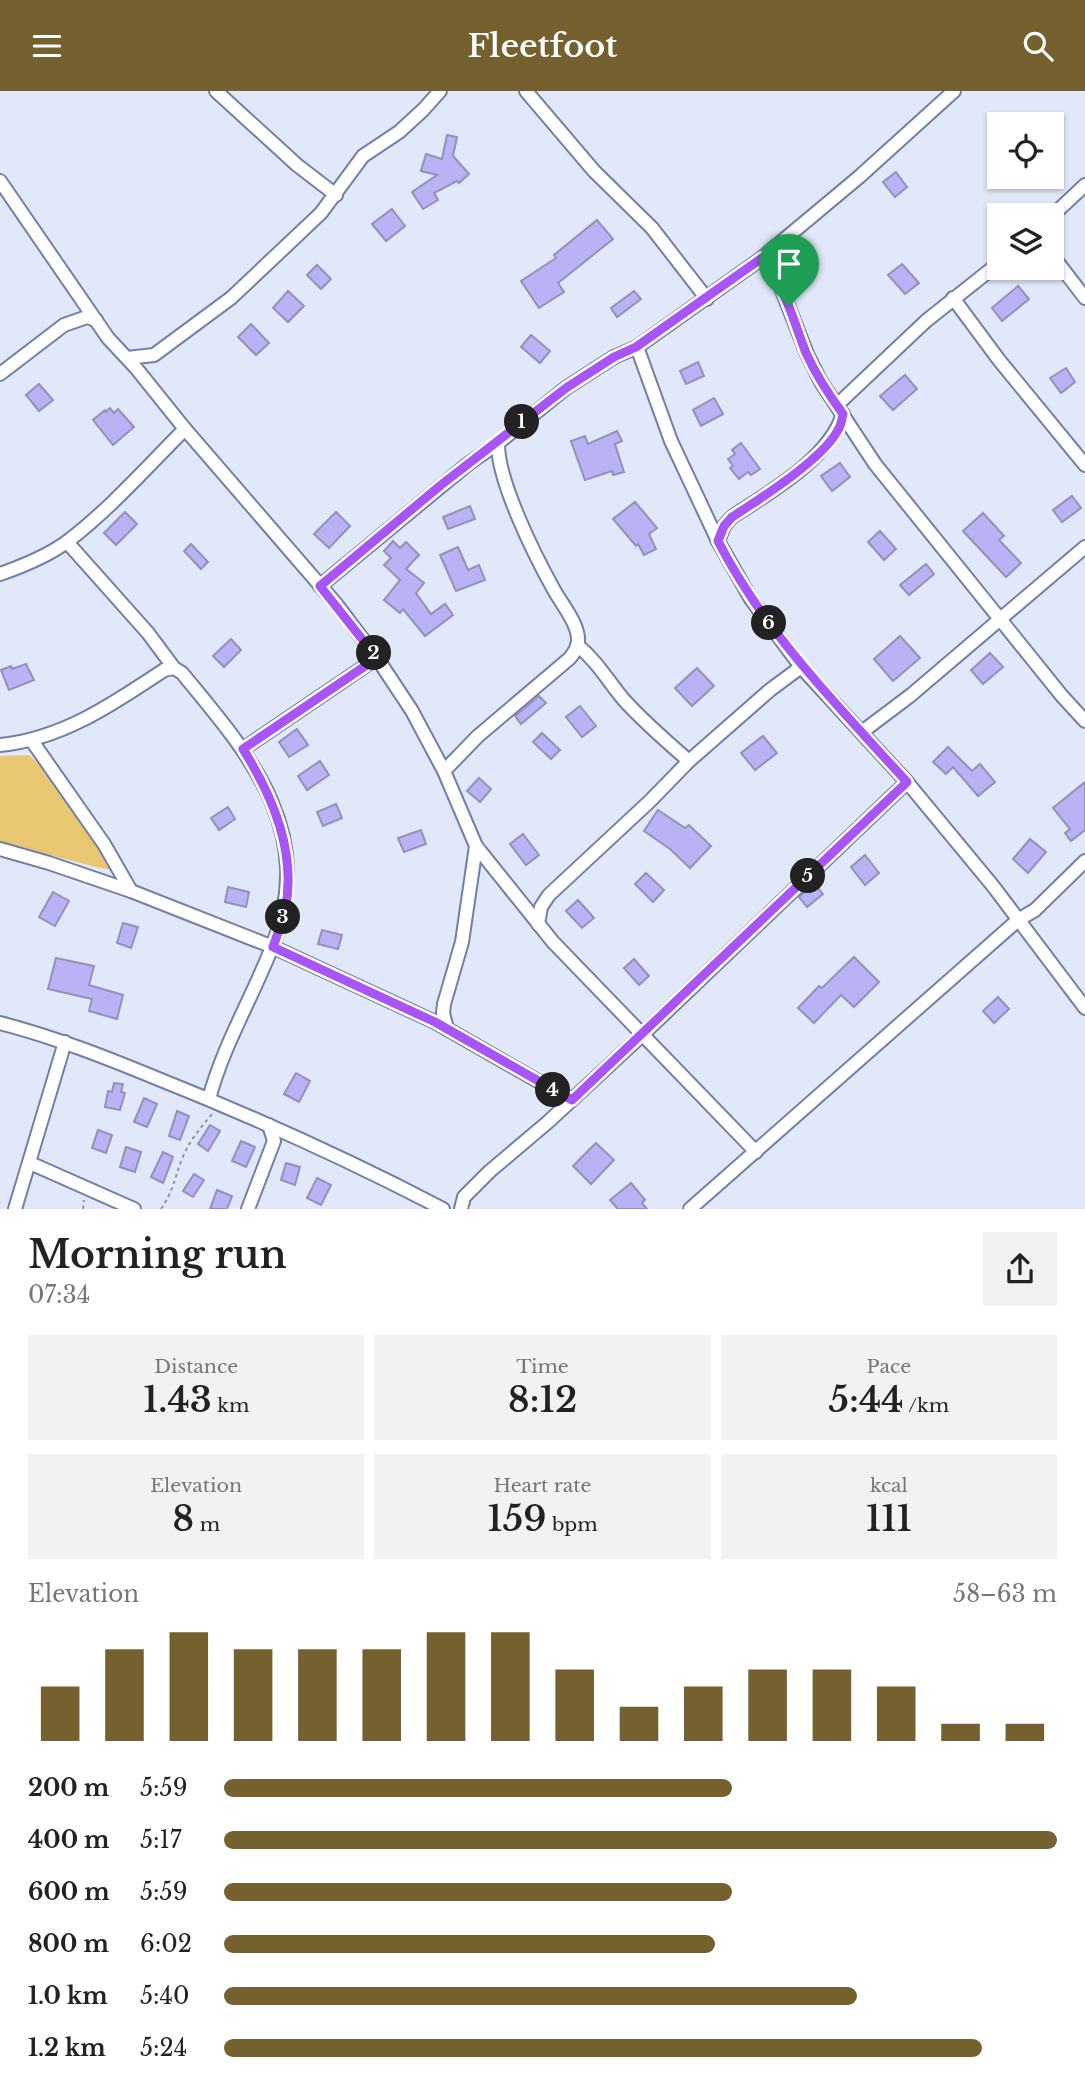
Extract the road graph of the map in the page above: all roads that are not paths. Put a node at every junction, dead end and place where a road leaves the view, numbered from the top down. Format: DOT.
graph roads {
  1 [pos="216,91"];
  2 [pos="440,91"];
  3 [pos="526,91"];
  4 [pos="954,91"];
  5 [pos="0,181"];
  6 [pos="1085,185"];
  7 [pos="336,195"];
  8 [pos="1064,205"];
  9 [pos="762,258"];
  10 [pos="1064,271"];
  11 [pos="987,272"];
  12 [pos="80,297"];
  13 [pos="953,298"];
  14 [pos="1085,298"];
  15 [pos="707,299"];
  16 [pos="96,320"];
  17 [pos="64,325"];
  18 [pos="636,347"];
  19 [pos="154,355"];
  20 [pos="127,358"];
  21 [pos="0,374"];
  22 [pos="142,375"];
  23 [pos="840,410"];
  24 [pos="185,429"];
  25 [pos="498,443"];
  26 [pos="1085,465"];
  27 [pos="718,541"];
  28 [pos="67,542"];
  29 [pos="1085,547"];
  30 [pos="0,573"];
  31 [pos="320,586"];
  32 [pos="1000,619"];
  33 [pos="577,645"];
  34 [pos="377,658"];
  35 [pos="802,667"];
  36 [pos="174,668"];
  37 [pos="1085,721"];
  38 [pos="862,732"];
  39 [pos="32,741"];
  40 [pos="0,745"];
  41 [pos="243,749"];
  42 [pos="689,761"];
  43 [pos="444,771"];
  44 [pos="907,782"];
  45 [pos="476,846"];
  46 [pos="0,849"];
  47 [pos="1085,861"];
  48 [pos="131,891"];
  49 [pos="1018,920"];
  50 [pos="538,924"];
  51 [pos="273,947"];
  52 [pos="1085,1008"];
  53 [pos="0,1023"];
  54 [pos="447,1029"];
  55 [pos="642,1035"];
  56 [pos="65,1042"];
  57 [pos="212,1100"];
  58 [pos="572,1100"];
  59 [pos="269,1125"];
  60 [pos="756,1152"];
  61 [pos="30,1163"];
  62 [pos="15,1209"];
  63 [pos="134,1209"];
  64 [pos="248,1209"];
  65 [pos="443,1209"];
  66 [pos="461,1209"];
  67 [pos="690,1209"];
  1 -- 7 [label="street"];
  2 -- 7 [label="street"];
  3 -- 15 [label="street"];
  4 -- 9 [label="street"];
  5 -- 12 [label="street"];
  6 -- 8 [label="street"];
  7 -- 19 [label="street"];
  9 -- 15 [label="street"];
  9 -- 23 [label="street"];
  10 -- 14 [label="street"];
  11 -- 13 [label="street"];
  12 -- 16 [label="street"];
  12 -- 17 [label="street"];
  13 -- 23 [label="street"];
  13 -- 26 [label="street"];
  15 -- 18 [label="street"];
  16 -- 17 [label="street"];
  16 -- 20 [label="street"];
  17 -- 21 [label="street"];
  18 -- 25 [label="street"];
  18 -- 27 [label="street"];
  19 -- 20 [label="street"];
  19 -- 22 [label="street"];
  20 -- 22 [label="street"];
  22 -- 24 [label="street"];
  23 -- 27 [label="street"];
  23 -- 32 [label="street"];
  24 -- 28 [label="street"];
  24 -- 31 [label="street"];
  25 -- 31 [label="street"];
  25 -- 33 [label="street"];
  27 -- 35 [label="street"];
  28 -- 30 [label="street"];
  28 -- 36 [label="street"];
  29 -- 32 [label="street"];
  31 -- 34 [label="street"];
  32 -- 37 [label="street"];
  32 -- 38 [label="street"];
  33 -- 42 [label="street"];
  33 -- 43 [label="street"];
  34 -- 41 [label="street"];
  34 -- 43 [label="street"];
  35 -- 38 [label="street"];
  35 -- 42 [label="street"];
  36 -- 39 [label="street"];
  36 -- 41 [label="street"];
  38 -- 44 [label="street"];
  39 -- 40 [label="street"];
  39 -- 48 [label="street"];
  41 -- 51 [label="street"];
  42 -- 50 [label="street"];
  43 -- 45 [label="street"];
  44 -- 49 [label="street"];
  44 -- 55 [label="street"];
  45 -- 50 [label="street"];
  45 -- 54 [label="street"];
  46 -- 48 [label="street"];
  47 -- 49 [label="street"];
  48 -- 51 [label="street"];
  49 -- 52 [label="street"];
  49 -- 60 [label="street"];
  50 -- 55 [label="street"];
  51 -- 54 [label="street"];
  51 -- 57 [label="street"];
  53 -- 56 [label="street"];
  54 -- 58 [label="street"];
  55 -- 58 [label="street"];
  55 -- 60 [label="street"];
  56 -- 57 [label="street"];
  56 -- 61 [label="street"];
  57 -- 59 [label="street"];
  58 -- 66 [label="street"];
  59 -- 64 [label="street"];
  59 -- 65 [label="street"];
  60 -- 67 [label="street"];
  61 -- 62 [label="street"];
  61 -- 63 [label="street"];
}
